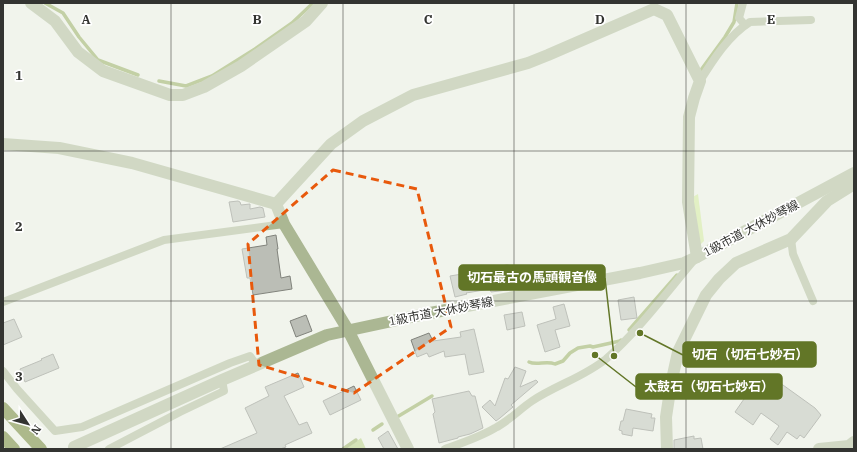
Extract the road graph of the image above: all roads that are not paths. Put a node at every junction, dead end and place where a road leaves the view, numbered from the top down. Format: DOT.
graph roads {
  1 [pos="31,3"];
  2 [pos="322,3"];
  3 [pos="742,3"];
  4 [pos="652,6"];
  5 [pos="811,20"];
  6 [pos="746,25"];
  7 [pos="700,81"];
  8 [pos="3,144"];
  9 [pos="854,173"];
  10 [pos="854,184"];
  11 [pos="276,204"];
  12 [pos="284,224"];
  13 [pos="791,239"];
  14 [pos="697,257"];
  15 [pos="813,301"];
  16 [pos="3,302"];
  17 [pos="348,330"];
  18 [pos="257,366"];
  19 [pos="3,371"];
  20 [pos="222,380"];
  21 [pos="3,408"];
  22 [pos="3,437"];
  23 [pos="854,442"];
  24 [pos="74,447"];
  25 [pos="14,449"];
  26 [pos="41,449"];
  27 [pos="109,449"];
  28 [pos="408,449"];
  29 [pos="445,449"];
  30 [pos="667,449"];
  31 [pos="819,449"];
  1 -- 2 [label="street"];
  3 -- 6 [label="lane"];
  4 -- 7 [label="street"];
  4 -- 11 [label="street"];
  5 -- 6 [label="lane"];
  6 -- 7 [label="lane"];
  7 -- 14 [label="street"];
  8 -- 11 [label="street"];
  9 -- 14 [label="street, 1級市道 大休妙琴線"];
  10 -- 13 [label="street"];
  11 -- 12 [label="street"];
  12 -- 16 [label="lane"];
  12 -- 17 [label="street"];
  13 -- 15 [label="lane"];
  13 -- 30 [label="street"];
  14 -- 17 [label="street, 1級市道 大休妙琴線"];
  14 -- 29 [label="lane"];
  17 -- 18 [label="street, 1級市道 大休妙琴線"];
  17 -- 28 [label="street"];
  18 -- 19 [label="lane"];
  18 -- 20 [label="street, 1級市道 大休妙琴線"];
  20 -- 24 [label="street, 1級市道 大休妙琴線"];
  20 -- 27 [label="lane"];
  21 -- 26 [label="highway"];
  22 -- 25 [label="highway"];
  23 -- 31 [label="street"];
}
